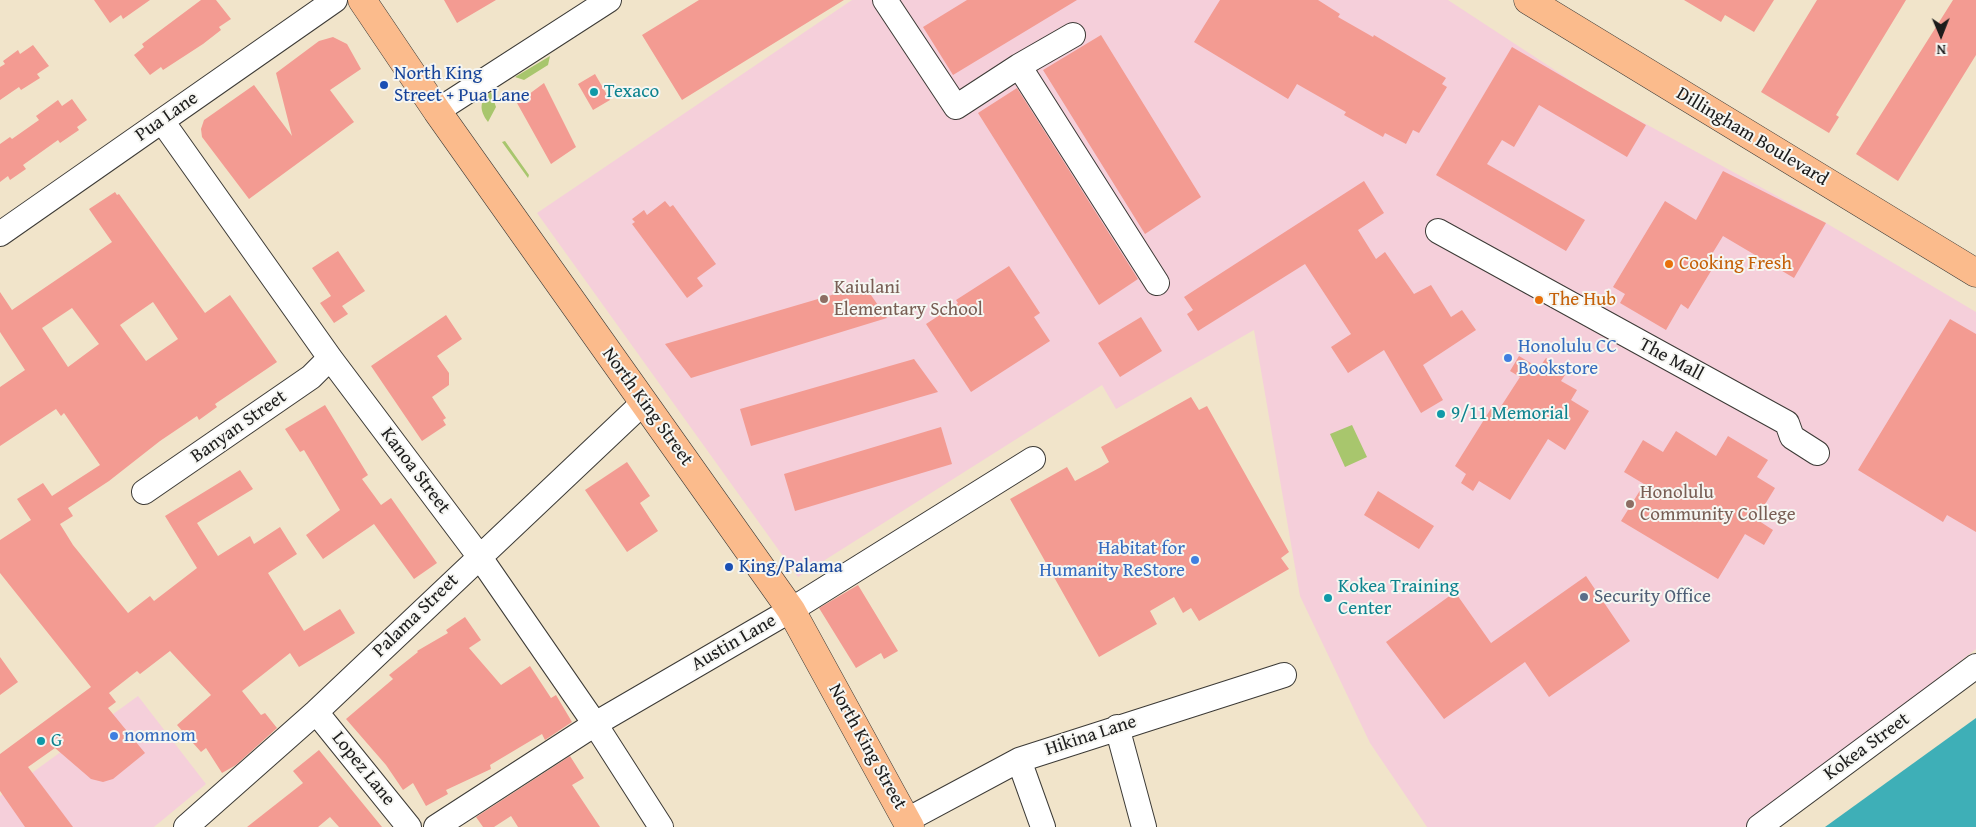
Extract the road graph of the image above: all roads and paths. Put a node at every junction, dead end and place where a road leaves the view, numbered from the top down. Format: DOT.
graph roads {
  1 [pos="335,0"];
  2 [pos="362,0"];
  3 [pos="610,0"];
  4 [pos="885,0"];
  5 [pos="1528,0"];
  6 [pos="1073,35"];
  7 [pos="1019,66"];
  8 [pos="437,111"];
  9 [pos="162,121"];
  10 [pos="1438,231"];
  11 [pos="0,234"];
  12 [pos="1976,273"];
  13 [pos="1157,283"];
  14 [pos="330,358"];
  15 [pos="644,402"];
  16 [pos="1817,453"];
  17 [pos="1032,459"];
  18 [pos="144,492"];
  19 [pos="479,556"];
  20 [pos="791,610"];
  21 [pos="1976,666"];
  22 [pos="1284,675"];
  23 [pos="316,712"];
  24 [pos="595,724"];
  25 [pos="1117,727"];
  26 [pos="1019,760"];
  27 [pos="909,823"];
  28 [pos="186,827"];
  29 [pos="409,827"];
  30 [pos="436,827"];
  31 [pos="661,827"];
  32 [pos="1042,827"];
  33 [pos="1144,827"];
  34 [pos="1759,827"];
  1 -- 9 [label="street, Pua Lane"];
  2 -- 8 [label="main road, North King Street"];
  3 -- 8 [label="street"];
  4 -- 7 [label="street"];
  5 -- 12 [label="main road, Dillingham Boulevard"];
  6 -- 7 [label="street"];
  7 -- 13 [label="street"];
  8 -- 15 [label="main road, North King Street"];
  9 -- 11 [label="street, Pua Lane"];
  9 -- 14 [label="street, Kanoa Street"];
  10 -- 16 [label="street, The Mall"];
  14 -- 18 [label="street, Banyan Street"];
  14 -- 19 [label="street, Kanoa Street"];
  15 -- 19 [label="street, Palama Street"];
  15 -- 20 [label="main road, North King Street"];
  17 -- 20 [label="street, Austin Lane"];
  19 -- 23 [label="street, Palama Street"];
  19 -- 24 [label="street, Kanoa Street"];
  20 -- 24 [label="street, Austin Lane"];
  20 -- 27 [label="main road, North King Street"];
  21 -- 34 [label="street, Kokea Street"];
  22 -- 25 [label="street, Hikina Lane"];
  23 -- 28 [label="street, Palama Street"];
  23 -- 29 [label="street, Lopez Lane"];
  24 -- 30 [label="street, Austin Lane"];
  24 -- 31 [label="street, Kanoa Street"];
  25 -- 26 [label="street, Hikina Lane"];
  25 -- 33 [label="street"];
  26 -- 27 [label="street, Hikina Lane"];
  26 -- 32 [label="street"];
}
